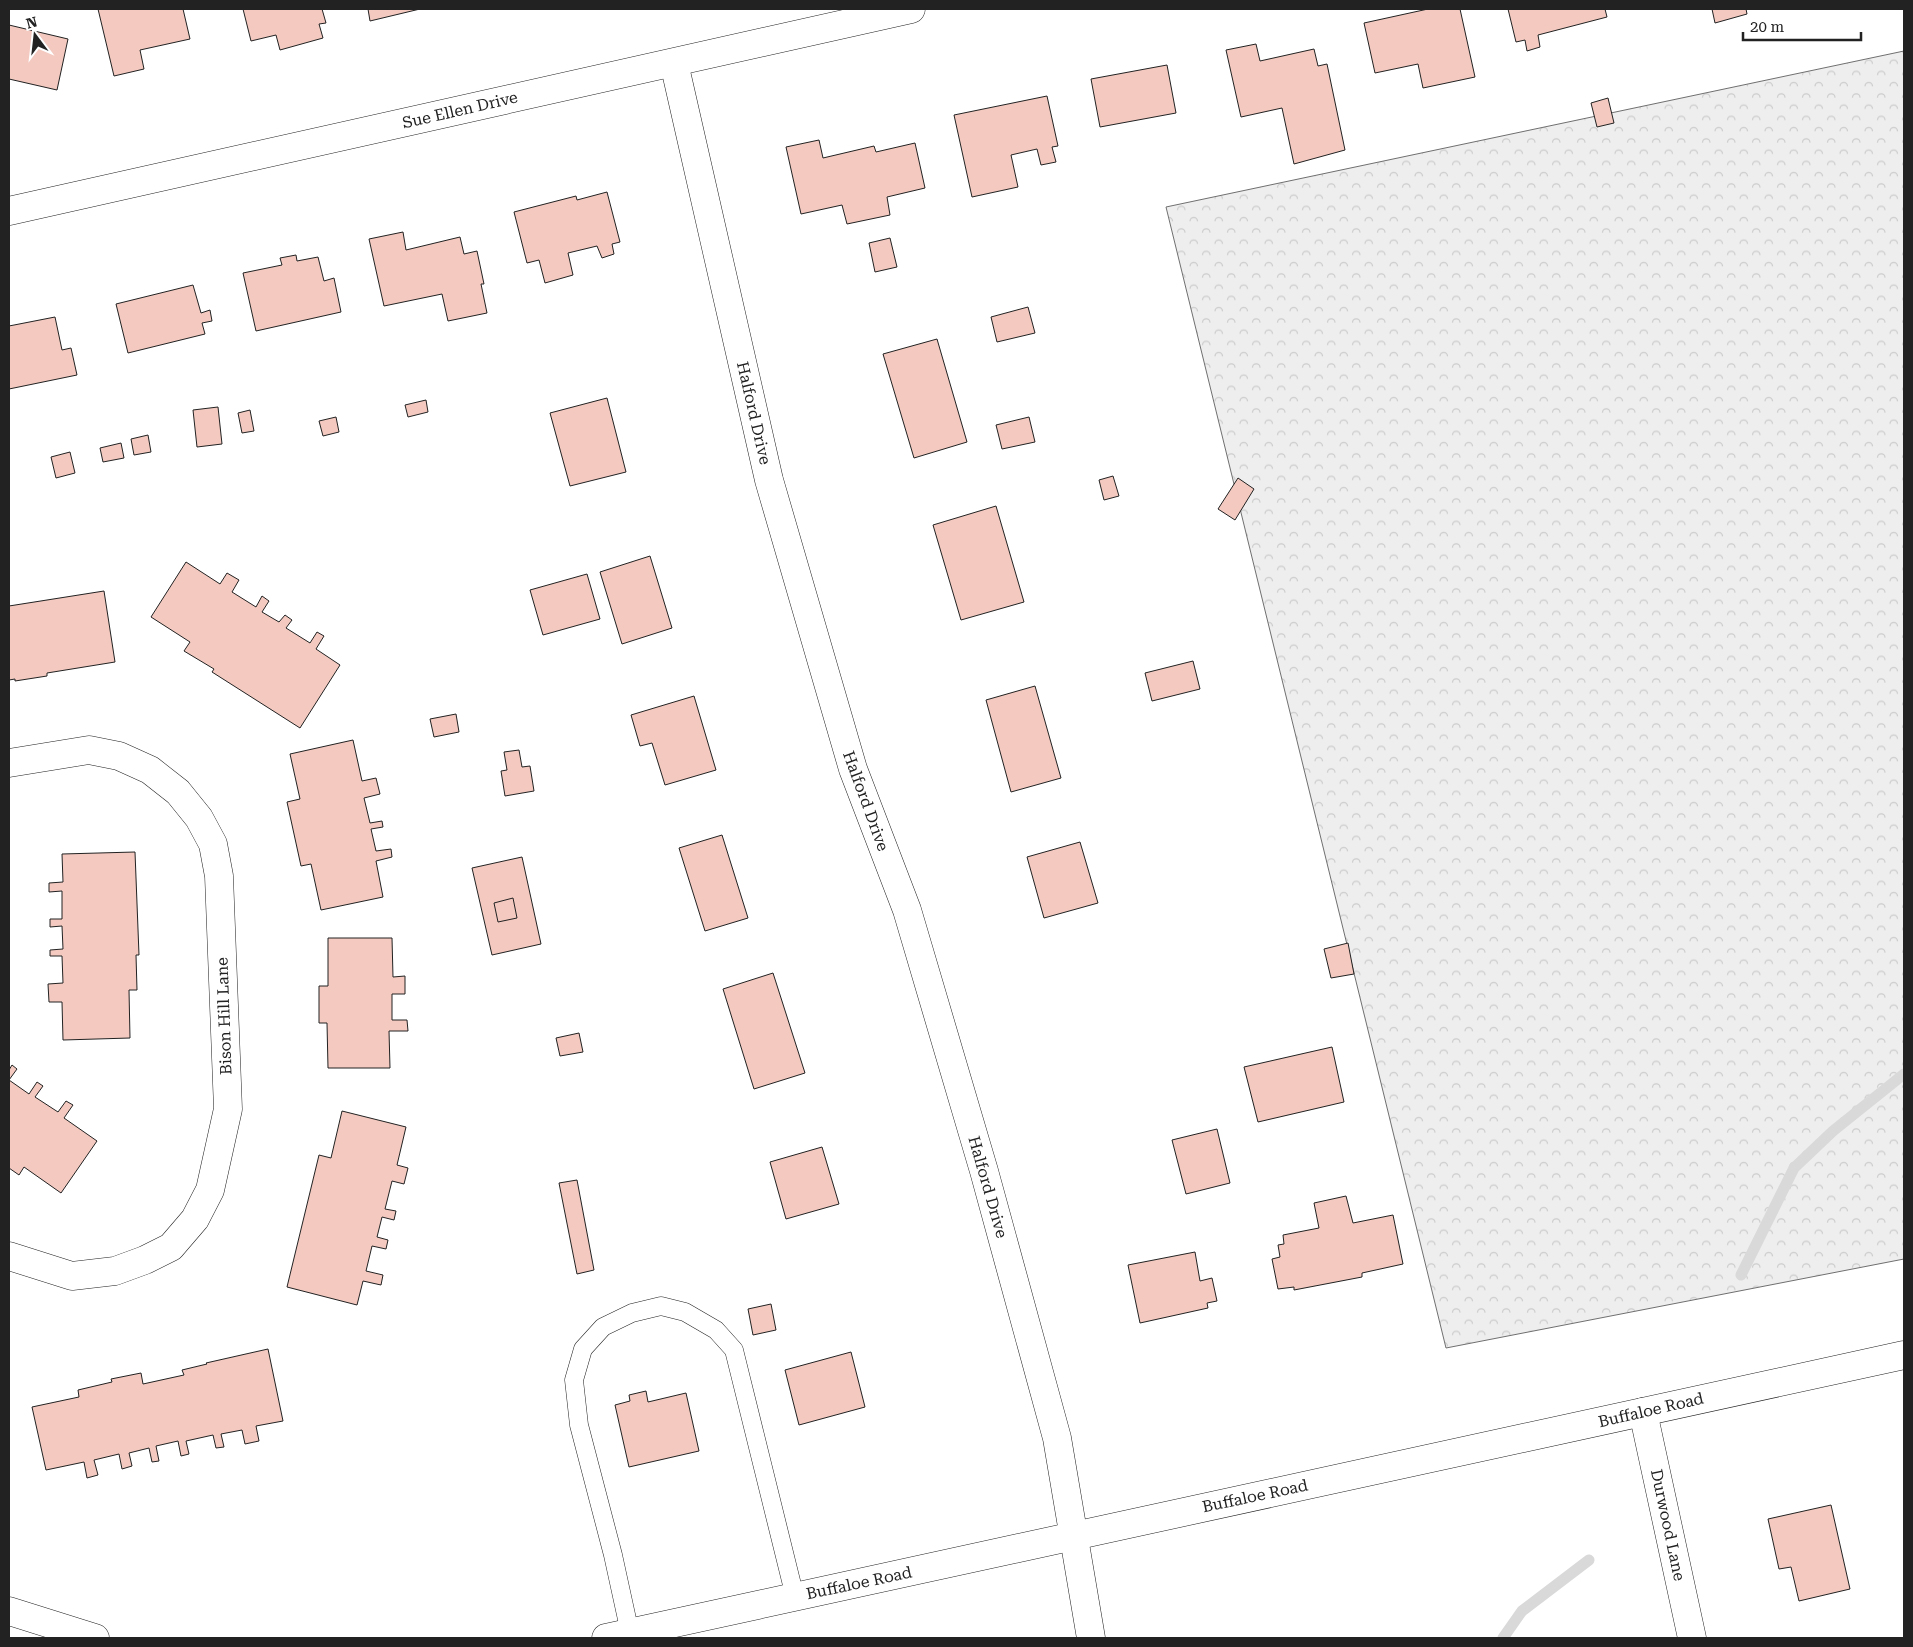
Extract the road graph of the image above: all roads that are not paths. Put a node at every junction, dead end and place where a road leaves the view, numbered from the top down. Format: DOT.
graph roads {
  1 [pos="911,9"];
  2 [pos="674,63"];
  3 [pos="9,211"];
  4 [pos="9,763"];
  5 [pos="9,1256"];
  6 [pos="1904,1355"];
  7 [pos="1643,1412"];
  8 [pos="1073,1536"];
  9 [pos="795,1597"];
  10 [pos="9,1611"];
  11 [pos="618,1636"];
  12 [pos="95,1638"];
  13 [pos="1090,1638"];
  14 [pos="1692,1638"];
  1 -- 2 [label="street, Sue Ellen Drive"];
  2 -- 3 [label="street, Sue Ellen Drive"];
  2 -- 8 [label="street, Halford Drive"];
  4 -- 5 [label="street, Bison Hill Lane"];
  6 -- 7 [label="street, Buffaloe Road"];
  7 -- 8 [label="street, Buffaloe Road"];
  7 -- 14 [label="street, Durwood Lane"];
  8 -- 9 [label="street, Buffaloe Road"];
  8 -- 13 [label="street, Halford Drive"];
  9 -- 11 [label="street, Buffaloe Road"];
  9 -- 11 [label="lane"];
  10 -- 12 [label="street"];
}
